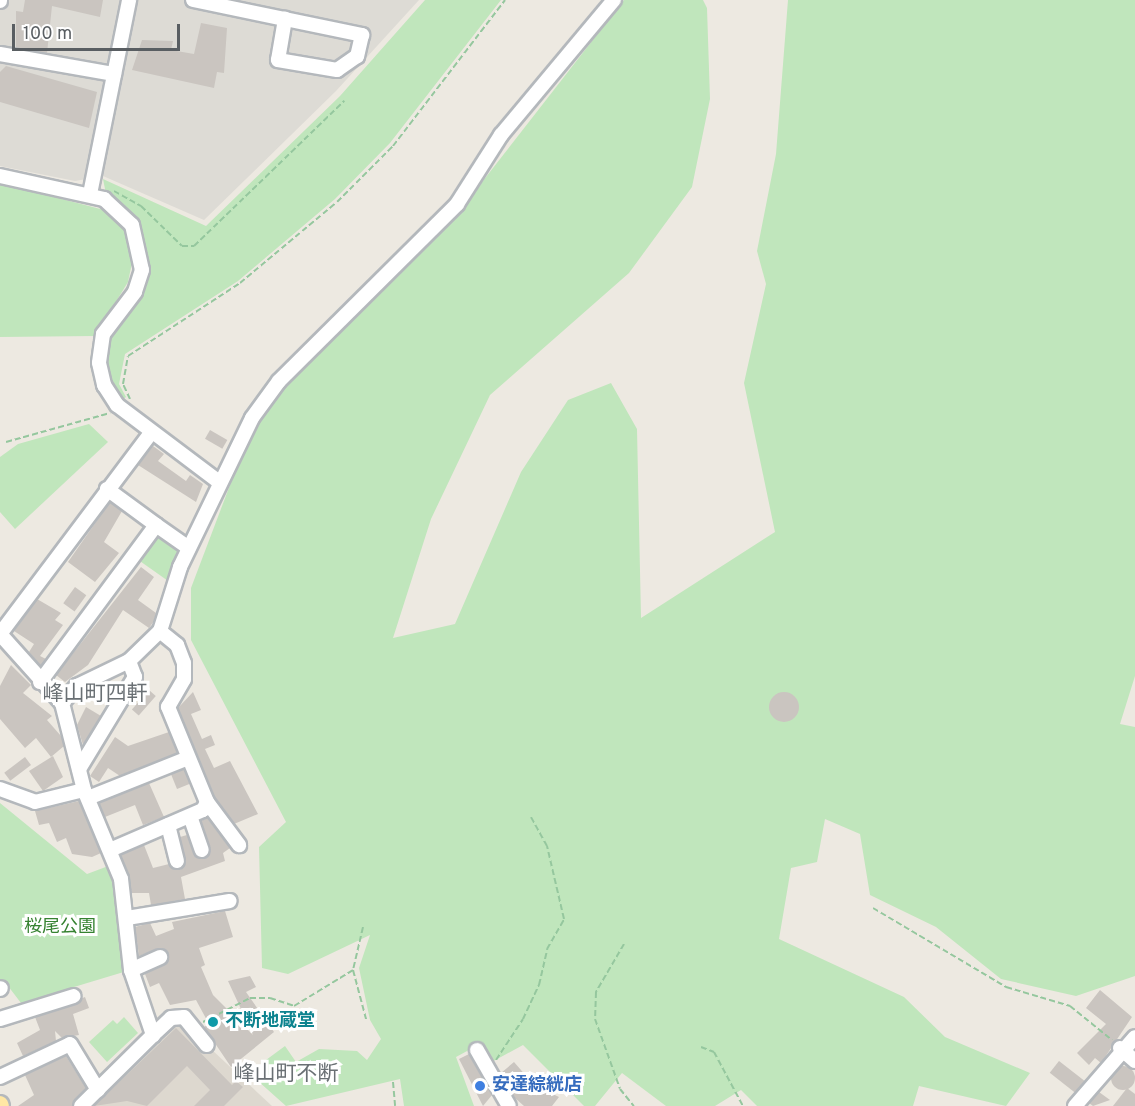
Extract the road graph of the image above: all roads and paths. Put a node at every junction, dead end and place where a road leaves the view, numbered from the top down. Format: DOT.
graph roads {
  1 [pos="129,0"];
  2 [pos="193,0"];
  3 [pos="505,0"];
  4 [pos="614,0"];
  5 [pos="285,19"];
  6 [pos="0,54"];
  7 [pos="114,74"];
  8 [pos="344,101"];
  9 [pos="0,176"];
  10 [pos="91,190"];
  11 [pos="130,408"];
  12 [pos="151,433"];
  13 [pos="6,442"];
  14 [pos="218,481"];
  15 [pos="108,489"];
  16 [pos="156,525"];
  17 [pos="189,548"];
  18 [pos="160,631"];
  19 [pos="0,634"];
  20 [pos="129,661"];
  21 [pos="40,682"];
  22 [pos="62,703"];
  23 [pos="188,758"];
  24 [pos="80,769"];
  25 [pos="0,789"];
  26 [pos="86,794"];
  27 [pos="207,802"];
  28 [pos="190,816"];
  29 [pos="531,817"];
  30 [pos="168,825"];
  31 [pos="240,845"];
  32 [pos="110,850"];
  33 [pos="202,850"];
  34 [pos="177,861"];
  35 [pos="230,901"];
  36 [pos="873,909"];
  37 [pos="127,918"];
  38 [pos="363,927"];
  39 [pos="624,944"];
  40 [pos="160,957"];
  41 [pos="131,969"];
  42 [pos="353,970"];
  43 [pos="74,996"];
  44 [pos="0,1018"];
  45 [pos="366,1019"];
  46 [pos="192,1026"];
  47 [pos="153,1035"];
  48 [pos="1135,1037"];
  49 [pos="207,1045"];
  50 [pos="701,1047"];
  51 [pos="1120,1048"];
  52 [pos="477,1050"];
  53 [pos="1135,1060"];
  54 [pos="487,1068"];
  55 [pos="0,1077"];
  56 [pos="393,1082"];
  57 [pos="98,1090"];
  58 [pos="81,1106"];
  59 [pos="396,1106"];
  60 [pos="509,1106"];
  61 [pos="634,1106"];
  62 [pos="743,1106"];
  63 [pos="1076,1106"];
  1 -- 7 [label="street"];
  2 -- 5 [label="street"];
  3 -- 11 [label="path"];
  4 -- 14 [label="street"];
  5 -- 5 [label="street"];
  6 -- 7 [label="street"];
  7 -- 10 [label="street"];
  8 -- 10 [label="path"];
  9 -- 10 [label="street"];
  10 -- 11 [label="street"];
  11 -- 12 [label="street"];
  11 -- 13 [label="path"];
  12 -- 14 [label="street"];
  12 -- 15 [label="street"];
  14 -- 17 [label="street"];
  15 -- 16 [label="street"];
  15 -- 19 [label="street"];
  16 -- 17 [label="street"];
  16 -- 21 [label="street"];
  17 -- 18 [label="street"];
  18 -- 20 [label="street"];
  18 -- 23 [label="street"];
  19 -- 21 [label="street"];
  20 -- 22 [label="street"];
  20 -- 24 [label="street"];
  21 -- 22 [label="street"];
  22 -- 24 [label="street"];
  23 -- 26 [label="street"];
  23 -- 27 [label="street"];
  24 -- 26 [label="street"];
  25 -- 26 [label="street"];
  26 -- 32 [label="street"];
  27 -- 28 [label="street"];
  27 -- 31 [label="street"];
  28 -- 30 [label="street"];
  28 -- 33 [label="street"];
  29 -- 54 [label="path"];
  30 -- 32 [label="street"];
  30 -- 34 [label="street"];
  32 -- 37 [label="street"];
  35 -- 37 [label="street"];
  36 -- 51 [label="path"];
  37 -- 41 [label="street"];
  38 -- 42 [label="path"];
  39 -- 61 [label="path"];
  40 -- 41 [label="street"];
  41 -- 47 [label="street"];
  42 -- 45 [label="path"];
  42 -- 46 [label="path"];
  43 -- 44 [label="street"];
  46 -- 47 [label="street"];
  46 -- 49 [label="street"];
  47 -- 57 [label="street"];
  48 -- 51 [label="street"];
  50 -- 62 [label="path"];
  51 -- 53 [label="street"];
  51 -- 63 [label="street"];
  52 -- 54 [label="street"];
  54 -- 60 [label="street"];
  55 -- 57 [label="street"];
  56 -- 59 [label="path"];
  57 -- 58 [label="street"];
}
